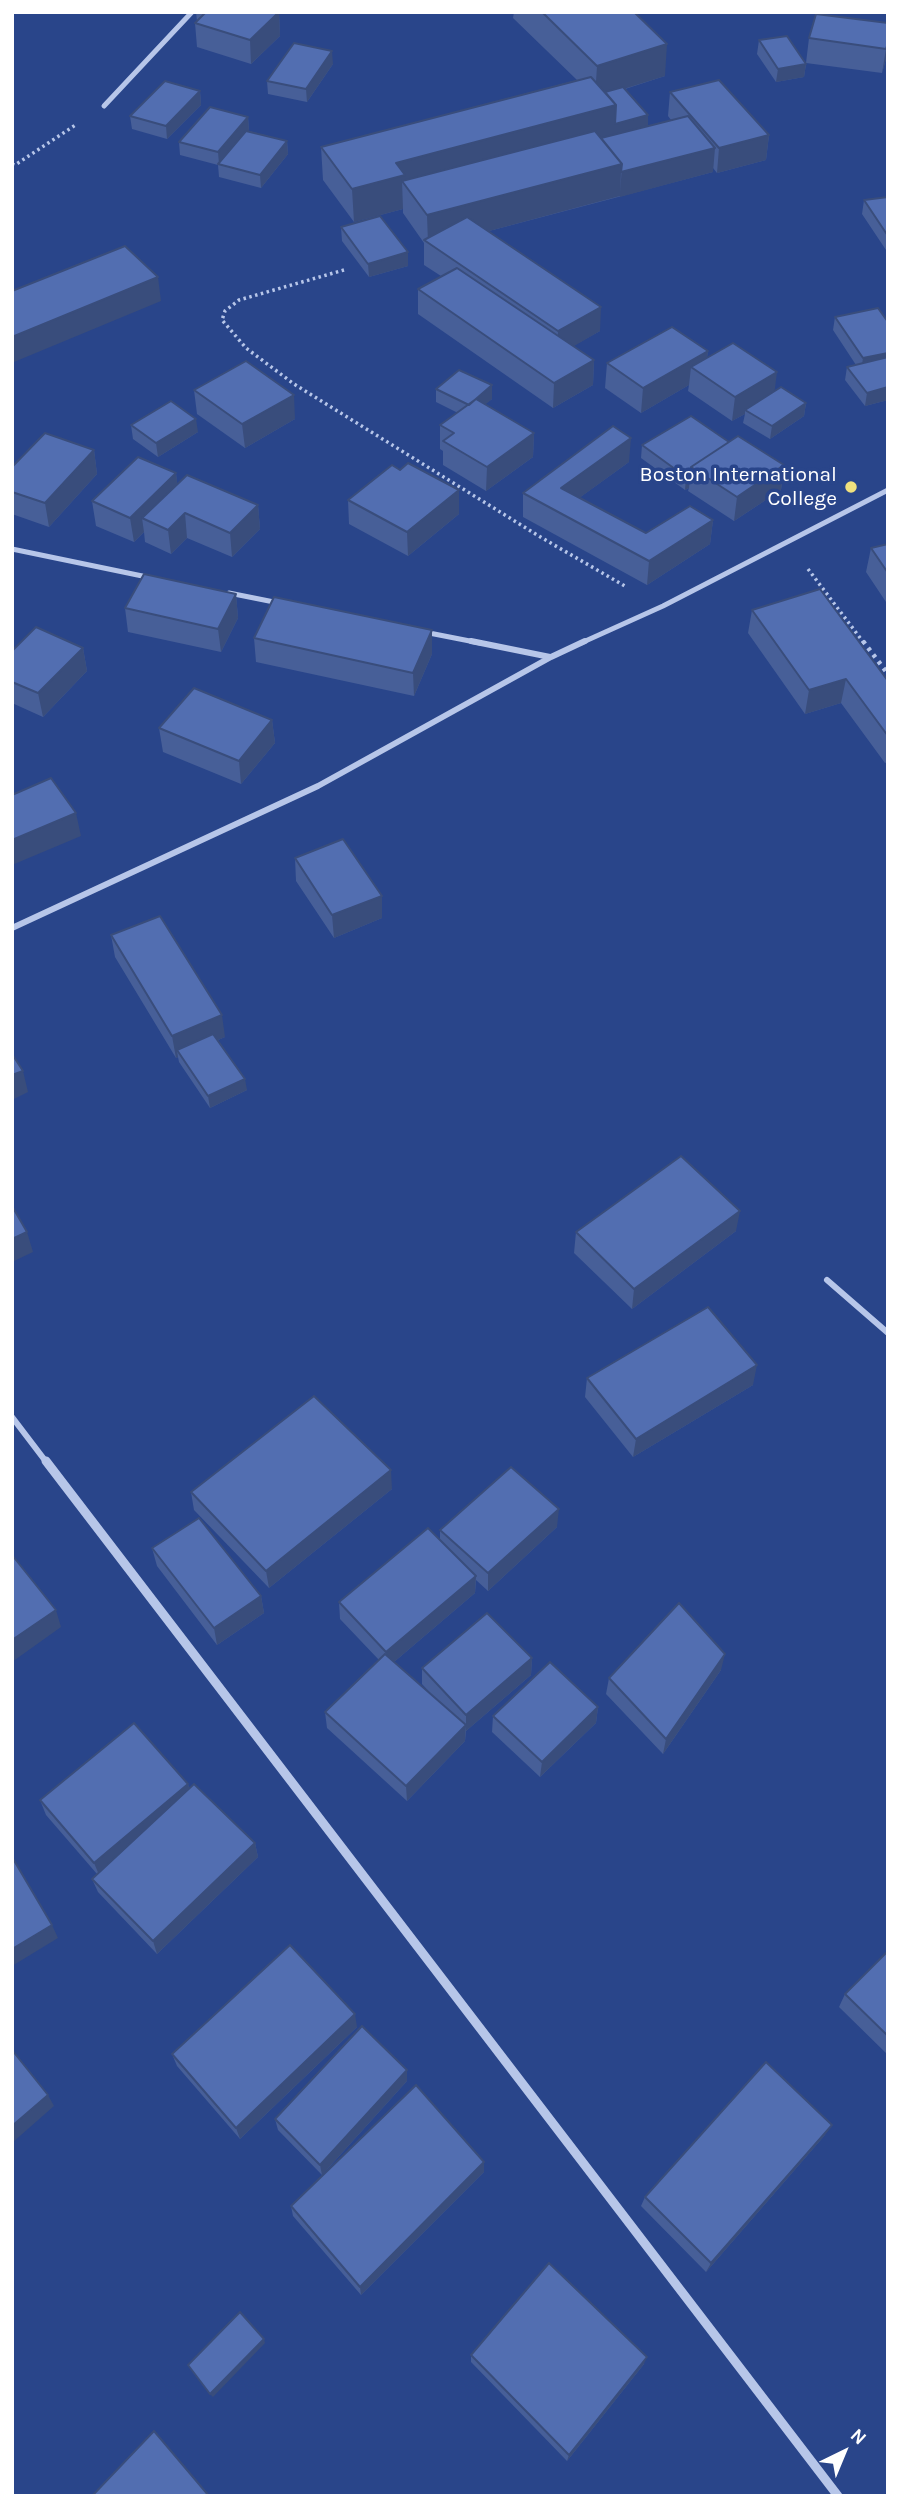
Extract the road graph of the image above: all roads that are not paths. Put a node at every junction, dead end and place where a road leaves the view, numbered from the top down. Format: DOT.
graph roads {
  1 [pos="192,12"];
  2 [pos="104,106"];
  3 [pos="888,490"];
  4 [pos="12,549"];
  5 [pos="155,578"];
  6 [pos="223,592"];
  7 [pos="291,606"];
  8 [pos="414,630"];
  9 [pos="551,657"];
  10 [pos="12,928"];
  11 [pos="827,1280"];
  12 [pos="888,1333"];
  13 [pos="12,1417"];
  14 [pos="838,2496"];
  1 -- 2 [label="street"];
  3 -- 9 [label="street"];
  4 -- 5 [label="street"];
  6 -- 7 [label="street"];
  8 -- 9 [label="street"];
  9 -- 10 [label="street"];
  11 -- 12 [label="street"];
  13 -- 14 [label="street"];
}
